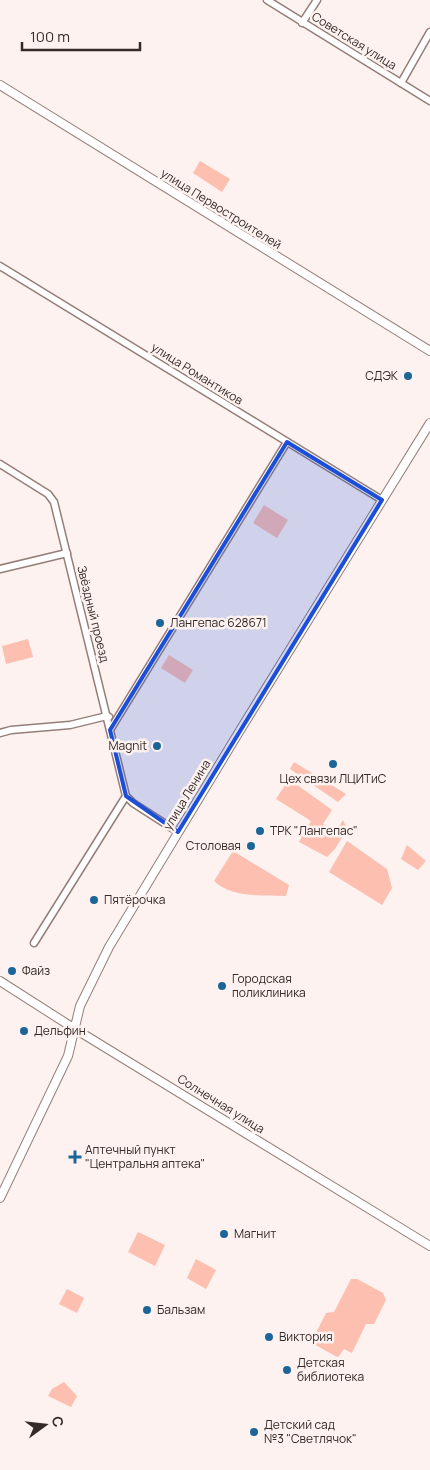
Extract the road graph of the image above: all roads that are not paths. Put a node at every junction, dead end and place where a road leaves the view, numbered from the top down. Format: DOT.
graph roads {
  1 [pos="267,0"];
  2 [pos="317,0"];
  3 [pos="302,23"];
  4 [pos="430,32"];
  5 [pos="401,83"];
  6 [pos="0,85"];
  7 [pos="430,101"];
  8 [pos="0,266"];
  9 [pos="430,351"];
  10 [pos="430,423"];
  11 [pos="287,442"];
  12 [pos="0,464"];
  13 [pos="382,500"];
  14 [pos="67,553"];
  15 [pos="0,569"];
  16 [pos="107,716"];
  17 [pos="117,720"];
  18 [pos="110,730"];
  19 [pos="0,733"];
  20 [pos="126,796"];
  21 [pos="178,832"];
  22 [pos="34,943"];
  23 [pos="0,981"];
  24 [pos="74,1028"];
  25 [pos="0,1198"];
  26 [pos="430,1246"];
  1 -- 3 [label="street, Советская улица"];
  2 -- 3 [label="street"];
  3 -- 5 [label="street, Советская улица"];
  4 -- 5 [label="street"];
  5 -- 7 [label="street, Советская улица"];
  6 -- 9 [label="street, улица Первостроителей"];
  8 -- 11 [label="street, улица Романтиков"];
  10 -- 13 [label="street, улица Ленина"];
  11 -- 13 [label="street, улица Романтиков"];
  11 -- 17 [label="street"];
  12 -- 14 [label="street, Звёздный проезд"];
  13 -- 21 [label="street, улица Ленина"];
  14 -- 15 [label="street"];
  14 -- 16 [label="street, Звёздный проезд"];
  16 -- 17 [label="street"];
  16 -- 18 [label="street, Звёздный проезд"];
  16 -- 19 [label="street"];
  17 -- 18 [label="street"];
  18 -- 20 [label="street, Звёздный проезд"];
  20 -- 21 [label="street"];
  20 -- 22 [label="street"];
  21 -- 24 [label="street, улица Ленина"];
  23 -- 24 [label="street, Солнечная улица"];
  24 -- 25 [label="street, улица Ленина"];
  24 -- 26 [label="street, Солнечная улица"];
}
